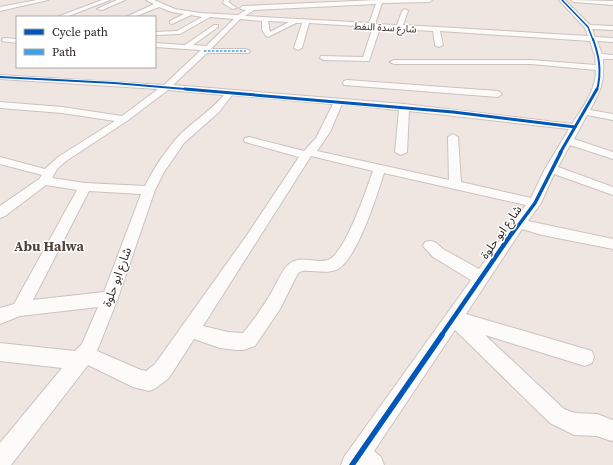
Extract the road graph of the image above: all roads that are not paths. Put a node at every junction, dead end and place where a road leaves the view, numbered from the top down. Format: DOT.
graph roads {
  1 [pos="45,0"];
  2 [pos="107,0"];
  3 [pos="122,0"];
  4 [pos="149,0"];
  5 [pos="227,0"];
  6 [pos="256,0"];
  7 [pos="410,0"];
  8 [pos="429,0"];
  9 [pos="562,0"];
  10 [pos="574,0"];
  11 [pos="380,1"];
  12 [pos="613,3"];
  13 [pos="158,5"];
  14 [pos="234,8"];
  15 [pos="251,8"];
  16 [pos="0,9"];
  17 [pos="169,9"];
  18 [pos="205,9"];
  19 [pos="220,9"];
  20 [pos="405,11"];
  21 [pos="188,14"];
  22 [pos="326,14"];
  23 [pos="63,16"];
  24 [pos="82,16"];
  25 [pos="131,16"];
  26 [pos="208,16"];
  27 [pos="238,18"];
  28 [pos="265,20"];
  29 [pos="172,22"];
  30 [pos="293,22"];
  31 [pos="306,22"];
  32 [pos="324,23"];
  33 [pos="216,26"];
  34 [pos="374,26"];
  35 [pos="399,28"];
  36 [pos="613,28"];
  37 [pos="436,30"];
  38 [pos="157,33"];
  39 [pos="591,33"];
  40 [pos="4,40"];
  41 [pos="613,40"];
  42 [pos="16,41"];
  43 [pos="156,45"];
  44 [pos="439,45"];
  45 [pos="188,46"];
  46 [pos="298,48"];
  47 [pos="206,49"];
  48 [pos="246,51"];
  49 [pos="156,52"];
  50 [pos="330,52"];
  51 [pos="369,52"];
  52 [pos="172,54"];
  53 [pos="185,56"];
  54 [pos="197,58"];
  55 [pos="324,58"];
  56 [pos="394,62"];
  57 [pos="604,63"];
  58 [pos="0,78"];
  59 [pos="347,83"];
  60 [pos="165,88"];
  61 [pos="229,94"];
  62 [pos="498,94"];
  63 [pos="428,99"];
  64 [pos="338,102"];
  65 [pos="0,105"];
  66 [pos="404,107"];
  67 [pos="584,112"];
  68 [pos="613,117"];
  69 [pos="124,119"];
  70 [pos="575,126"];
  71 [pos="453,137"];
  72 [pos="250,140"];
  73 [pos="567,140"];
  74 [pos="401,152"];
  75 [pos="308,154"];
  76 [pos="613,156"];
  77 [pos="0,160"];
  78 [pos="380,168"];
  79 [pos="551,169"];
  80 [pos="46,177"];
  81 [pos="456,185"];
  82 [pos="85,187"];
  83 [pos="149,190"];
  84 [pos="613,190"];
  85 [pos="535,203"];
  86 [pos="0,214"];
  87 [pos="519,223"];
  88 [pos="613,244"];
  89 [pos="430,246"];
  90 [pos="481,278"];
  91 [pos="110,298"];
  92 [pos="20,309"];
  93 [pos="0,316"];
  94 [pos="454,318"];
  95 [pos="190,330"];
  96 [pos="0,352"];
  97 [pos="585,357"];
  98 [pos="82,358"];
  99 [pos="610,430"];
  100 [pos="0,461"];
  101 [pos="362,461"];
  1 -- 16 [label="street"];
  2 -- 23 [label="street"];
  3 -- 24 [label="street"];
  4 -- 13 [label="street, شارع سدة النفط"];
  5 -- 14 [label="street"];
  6 -- 15 [label="street"];
  7 -- 8 [label="street"];
  7 -- 11 [label="street"];
  9 -- 39 [label="street, شارع ابو حلوة"];
  10 -- 12 [label="street"];
  11 -- 15 [label="street"];
  11 -- 34 [label="street"];
  13 -- 17 [label="street, شارع سدة النفط"];
  13 -- 25 [label="street"];
  14 -- 15 [label="street"];
  14 -- 19 [label="street"];
  15 -- 27 [label="street"];
  17 -- 18 [label="street"];
  17 -- 21 [label="street, شارع سدة النفط"];
  20 -- 35 [label="street"];
  21 -- 26 [label="street, شارع سدة النفط"];
  21 -- 29 [label="street"];
  22 -- 32 [label="street"];
  26 -- 27 [label="street, شارع سدة النفط"];
  26 -- 38 [label="street"];
  27 -- 28 [label="street, شارع سدة النفط"];
  27 -- 47 [label="street"];
  28 -- 30 [label="street, شارع سدة النفط"];
  28 -- 30 [label="street"];
  30 -- 31 [label="street, شارع سدة النفط"];
  31 -- 32 [label="street, شارع سدة النفط"];
  31 -- 46 [label="street"];
  32 -- 34 [label="street, شارع سدة النفط"];
  33 -- 45 [label="street"];
  34 -- 35 [label="street, شارع سدة النفط"];
  34 -- 51 [label="street"];
  35 -- 37 [label="street, شارع سدة النفط"];
  36 -- 39 [label="street"];
  37 -- 39 [label="street, شارع سدة النفط"];
  37 -- 44 [label="street"];
  39 -- 41 [label="street, شارع سدة النفط"];
  39 -- 57 [label="street, شارع ابو حلوة"];
  40 -- 42 [label="street"];
  43 -- 45 [label="street"];
  45 -- 47 [label="street"];
  47 -- 48 [label="street"];
  47 -- 54 [label="street"];
  49 -- 52 [label="street"];
  50 -- 51 [label="street"];
  51 -- 55 [label="street"];
  53 -- 54 [label="street"];
  54 -- 60 [label="street"];
  56 -- 57 [label="street"];
  57 -- 67 [label="street, شارع ابو حلوة"];
  58 -- 60 [label="street"];
  59 -- 63 [label="street"];
  60 -- 61 [label="street"];
  60 -- 69 [label="street"];
  61 -- 64 [label="street"];
  61 -- 83 [label="street, شارع ابو حلوة"];
  62 -- 63 [label="street"];
  63 -- 66 [label="street"];
  63 -- 70 [label="street"];
  64 -- 66 [label="street"];
  64 -- 75 [label="street"];
  65 -- 69 [label="street"];
  66 -- 74 [label="street"];
  67 -- 68 [label="street"];
  67 -- 70 [label="street, شارع ابو حلوة"];
  69 -- 80 [label="street"];
  70 -- 73 [label="street, شارع ابو حلوة"];
  71 -- 81 [label="street"];
  72 -- 75 [label="street"];
  73 -- 76 [label="street"];
  73 -- 79 [label="street, شارع ابو حلوة"];
  75 -- 78 [label="street"];
  75 -- 95 [label="street"];
  77 -- 80 [label="street"];
  78 -- 81 [label="street"];
  78 -- 95 [label="street"];
  79 -- 84 [label="street"];
  79 -- 85 [label="street, شارع ابو حلوة"];
  80 -- 82 [label="street"];
  80 -- 86 [label="street"];
  81 -- 85 [label="street"];
  82 -- 83 [label="street"];
  82 -- 92 [label="street"];
  83 -- 91 [label="street, شارع ابو حلوة"];
  85 -- 87 [label="street, شارع ابو حلوة"];
  87 -- 88 [label="street"];
  87 -- 90 [label="street, شارع ابو حلوة"];
  89 -- 90 [label="street"];
  90 -- 94 [label="street, شارع ابو حلوة"];
  91 -- 92 [label="street"];
  91 -- 98 [label="street, شارع ابو حلوة"];
  92 -- 93 [label="street"];
  94 -- 97 [label="street"];
  94 -- 99 [label="street"];
  94 -- 101 [label="street, شارع ابو حلوة"];
  95 -- 98 [label="street"];
  96 -- 98 [label="street"];
  98 -- 100 [label="street, شارع ابو حلوة"];
}
